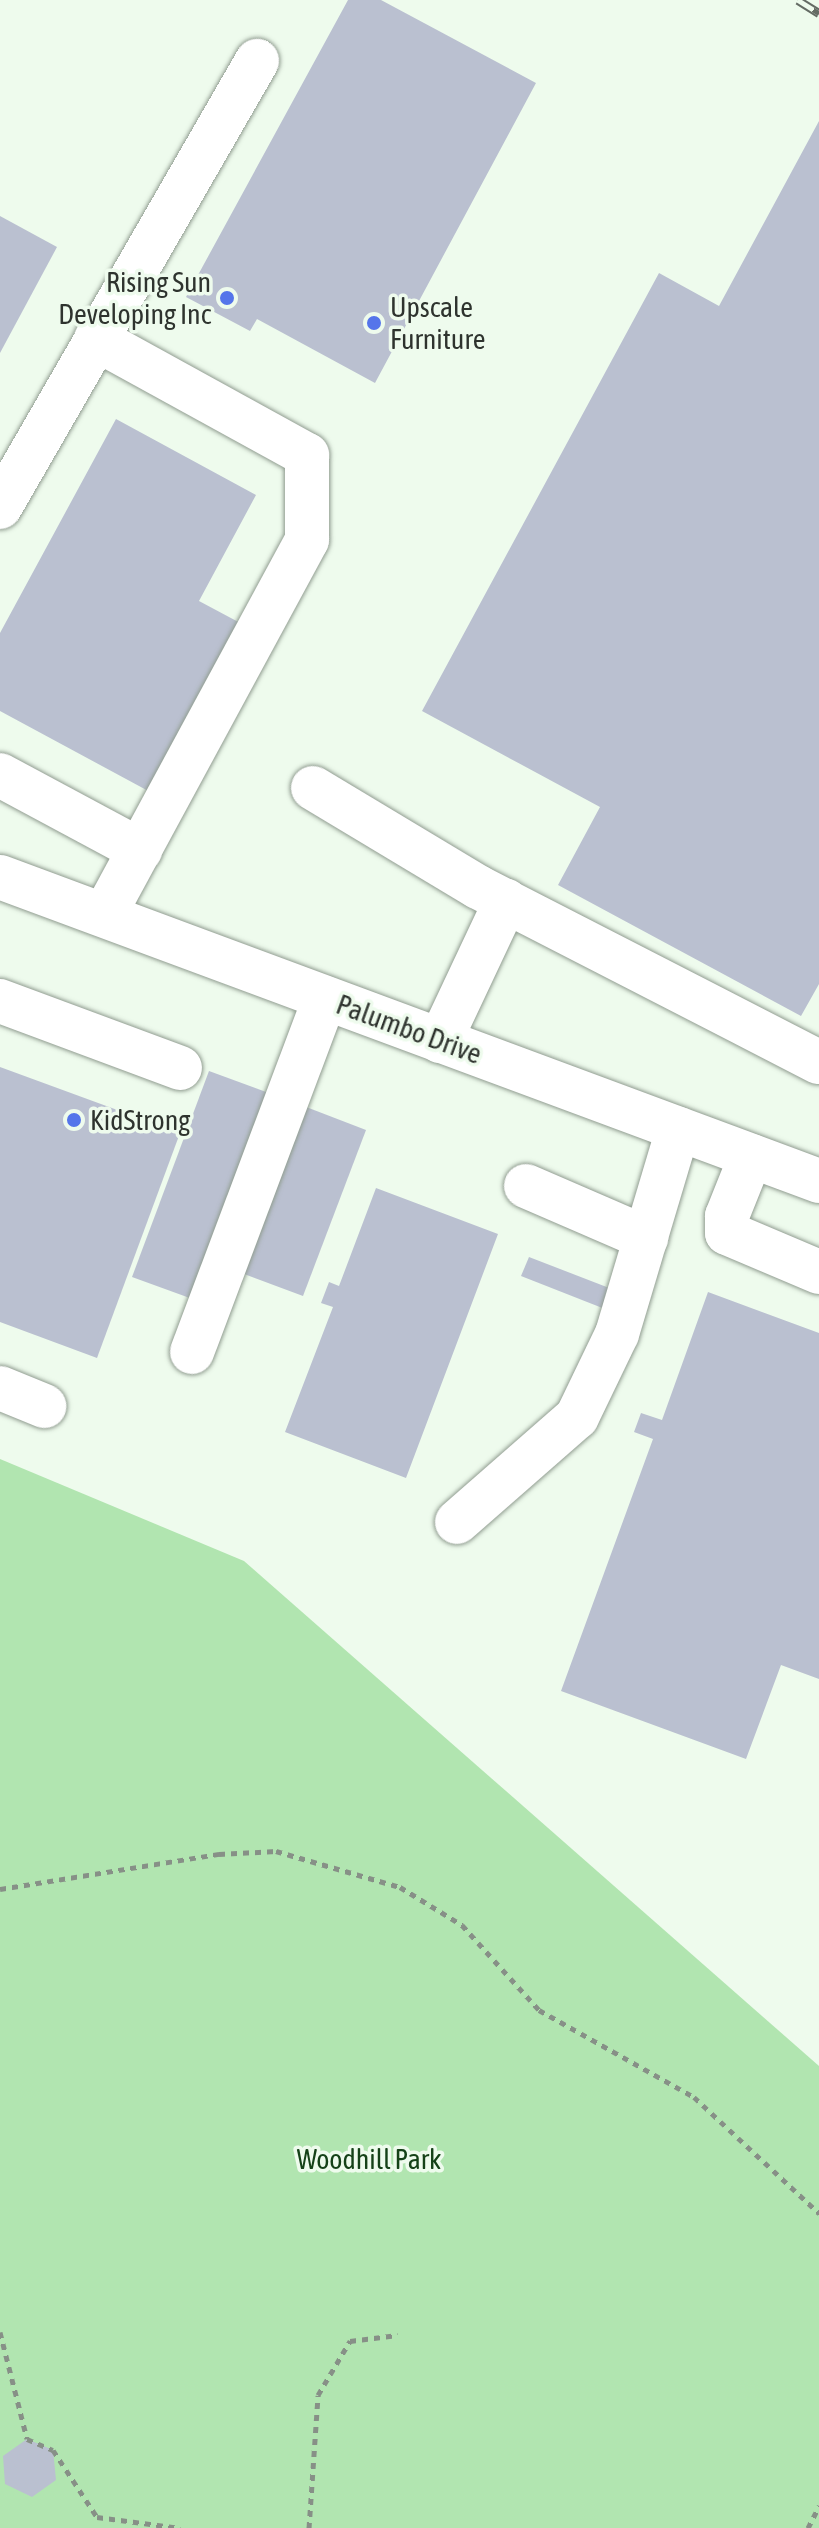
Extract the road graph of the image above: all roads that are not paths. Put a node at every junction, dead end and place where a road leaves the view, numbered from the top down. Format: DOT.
graph roads {
  1 [pos="257,61"];
  2 [pos="96,339"];
  3 [pos="0,507"];
  4 [pos="0,775"];
  5 [pos="313,788"];
  6 [pos="140,850"];
  7 [pos="1,880"];
  8 [pos="506,901"];
  9 [pos="104,915"];
  10 [pos="325,998"];
  11 [pos="0,1001"];
  12 [pos="440,1041"];
  13 [pos="819,1062"];
  14 [pos="180,1068"];
  15 [pos="678,1129"];
  16 [pos="751,1156"];
  17 [pos="819,1181"];
  18 [pos="526,1186"];
  19 [pos="646,1238"];
  20 [pos="819,1272"];
  21 [pos="192,1352"];
  22 [pos="0,1388"];
  23 [pos="44,1406"];
  24 [pos="457,1522"];
  1 -- 2 [label="street"];
  2 -- 3 [label="street"];
  2 -- 6 [label="street"];
  4 -- 6 [label="street"];
  5 -- 8 [label="street"];
  6 -- 9 [label="street"];
  7 -- 9 [label="street, Palumbo Drive"];
  8 -- 12 [label="street"];
  8 -- 13 [label="street"];
  9 -- 10 [label="street, Palumbo Drive"];
  10 -- 12 [label="street, Palumbo Drive"];
  10 -- 21 [label="street"];
  11 -- 14 [label="street"];
  12 -- 15 [label="street, Palumbo Drive"];
  15 -- 16 [label="street, Palumbo Drive"];
  15 -- 19 [label="street"];
  16 -- 17 [label="street, Palumbo Drive"];
  16 -- 20 [label="street"];
  18 -- 19 [label="street"];
  19 -- 24 [label="street"];
  22 -- 23 [label="street"];
}
